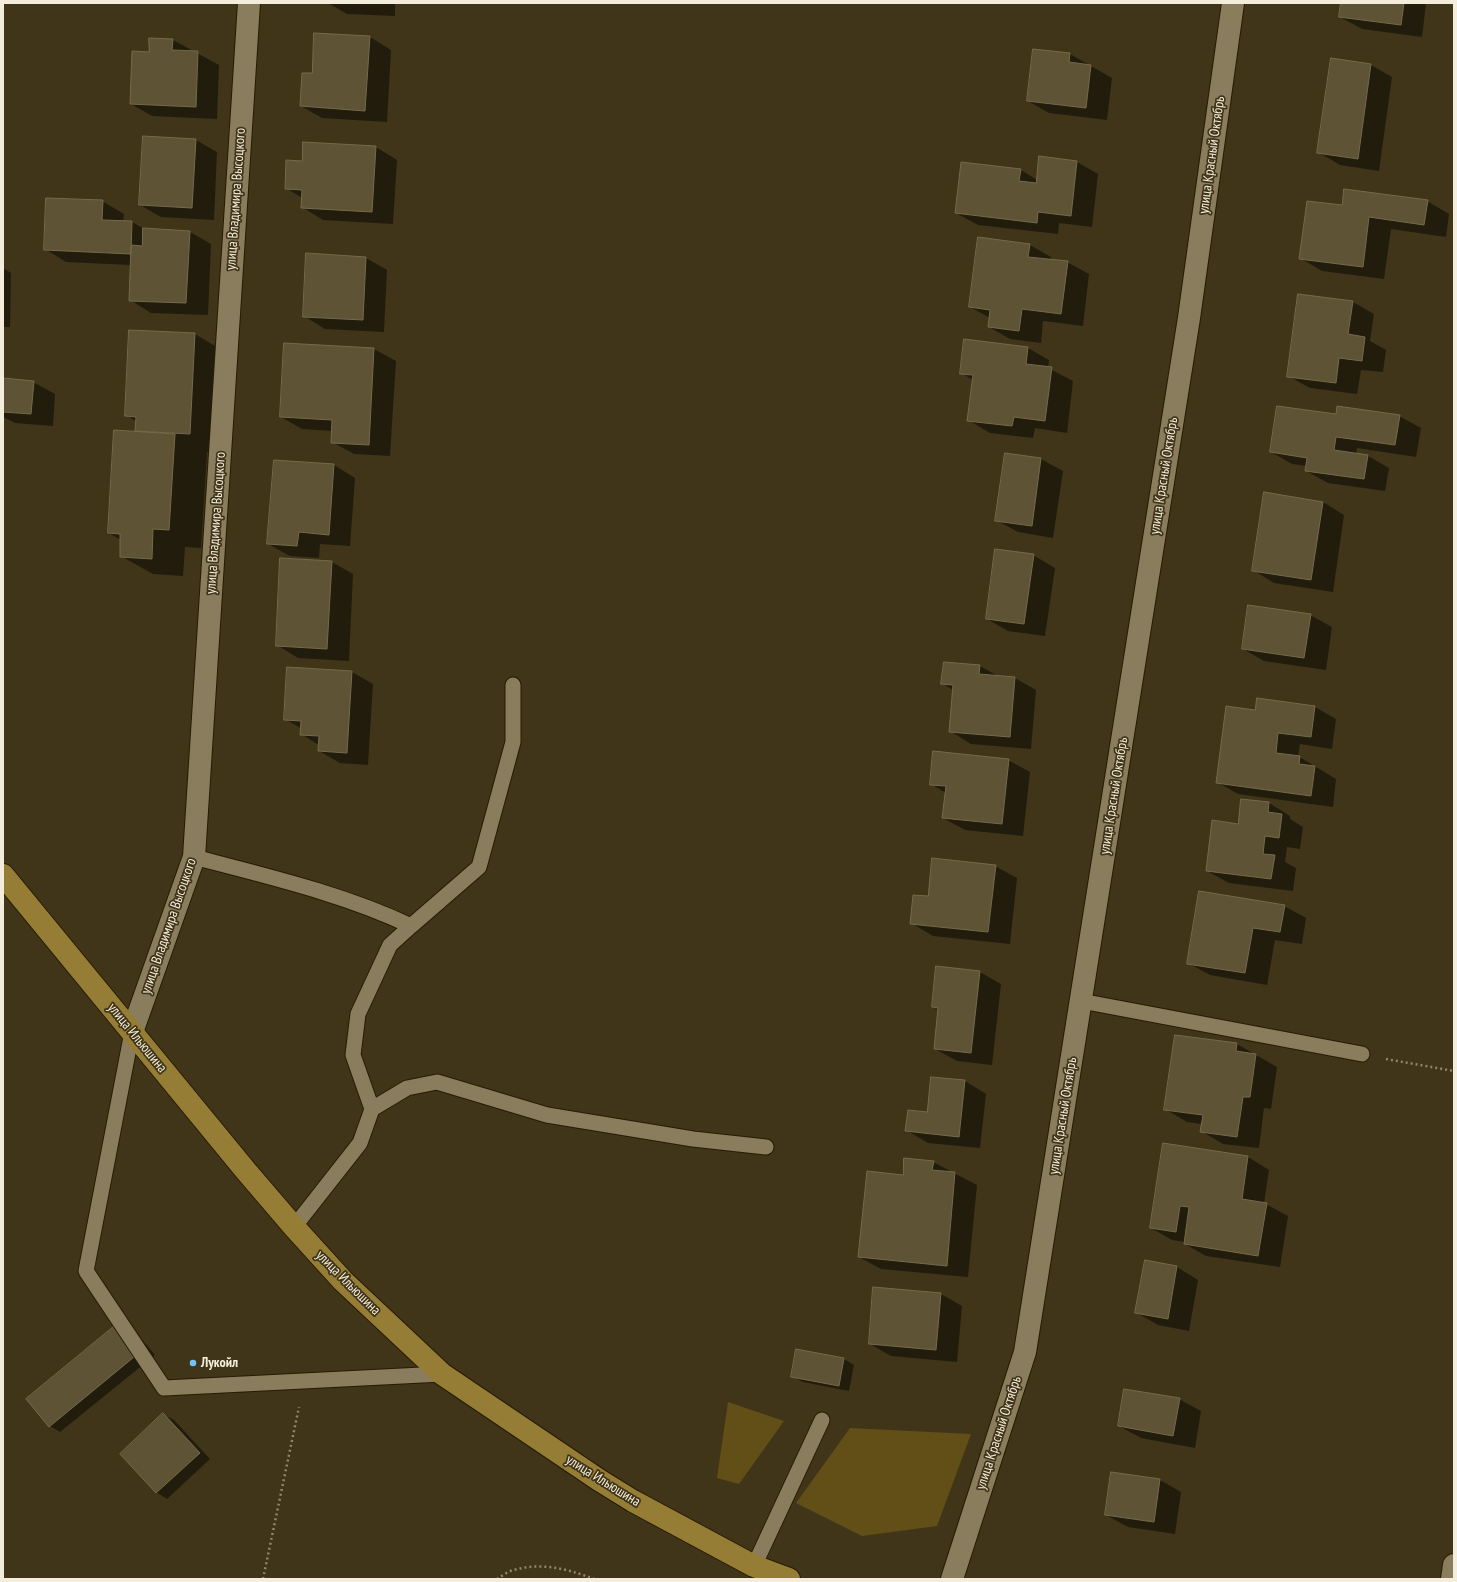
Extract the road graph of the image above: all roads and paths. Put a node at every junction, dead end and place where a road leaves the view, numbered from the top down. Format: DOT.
graph roads {
  1 [pos="249,3"];
  2 [pos="1233,3"];
  3 [pos="513,685"];
  4 [pos="194,857"];
  5 [pos="3,875"];
  6 [pos="411,926"];
  7 [pos="1081,1001"];
  8 [pos="132,1032"];
  9 [pos="1362,1054"];
  10 [pos="1454,1071"];
  11 [pos="372,1109"];
  12 [pos="766,1147"];
  13 [pos="294,1227"];
  14 [pos="442,1374"];
  15 [pos="304,1381"];
  16 [pos="822,1420"];
  17 [pos="1454,1565"];
  18 [pos="754,1566"];
  19 [pos="263,1579"];
  20 [pos="497,1579"];
  21 [pos="594,1579"];
  22 [pos="789,1579"];
  23 [pos="952,1579"];
  24 [pos="1452,1579"];
  1 -- 4 [label="street, улица Владимира Высоцкого"];
  2 -- 7 [label="street, улица Красный Октябрь"];
  3 -- 6 [label="lane"];
  4 -- 6 [label="lane"];
  4 -- 8 [label="street, улица Владимира Высоцкого"];
  5 -- 8 [label="highway, улица Ильюшина"];
  6 -- 11 [label="lane"];
  7 -- 9 [label="lane"];
  7 -- 23 [label="street, улица Красный Октябрь"];
  8 -- 13 [label="highway, улица Ильюшина"];
  8 -- 15 [label="lane"];
  9 -- 10 [label="path"];
  11 -- 12 [label="lane"];
  11 -- 13 [label="lane"];
  13 -- 14 [label="highway, улица Ильюшина"];
  14 -- 15 [label="lane"];
  14 -- 18 [label="highway, улица Ильюшина"];
  15 -- 19 [label="path"];
  16 -- 18 [label="lane"];
  17 -- 24 [label="street"];
  18 -- 22 [label="highway, улица Ильюшина"];
  20 -- 21 [label="path"];
}
